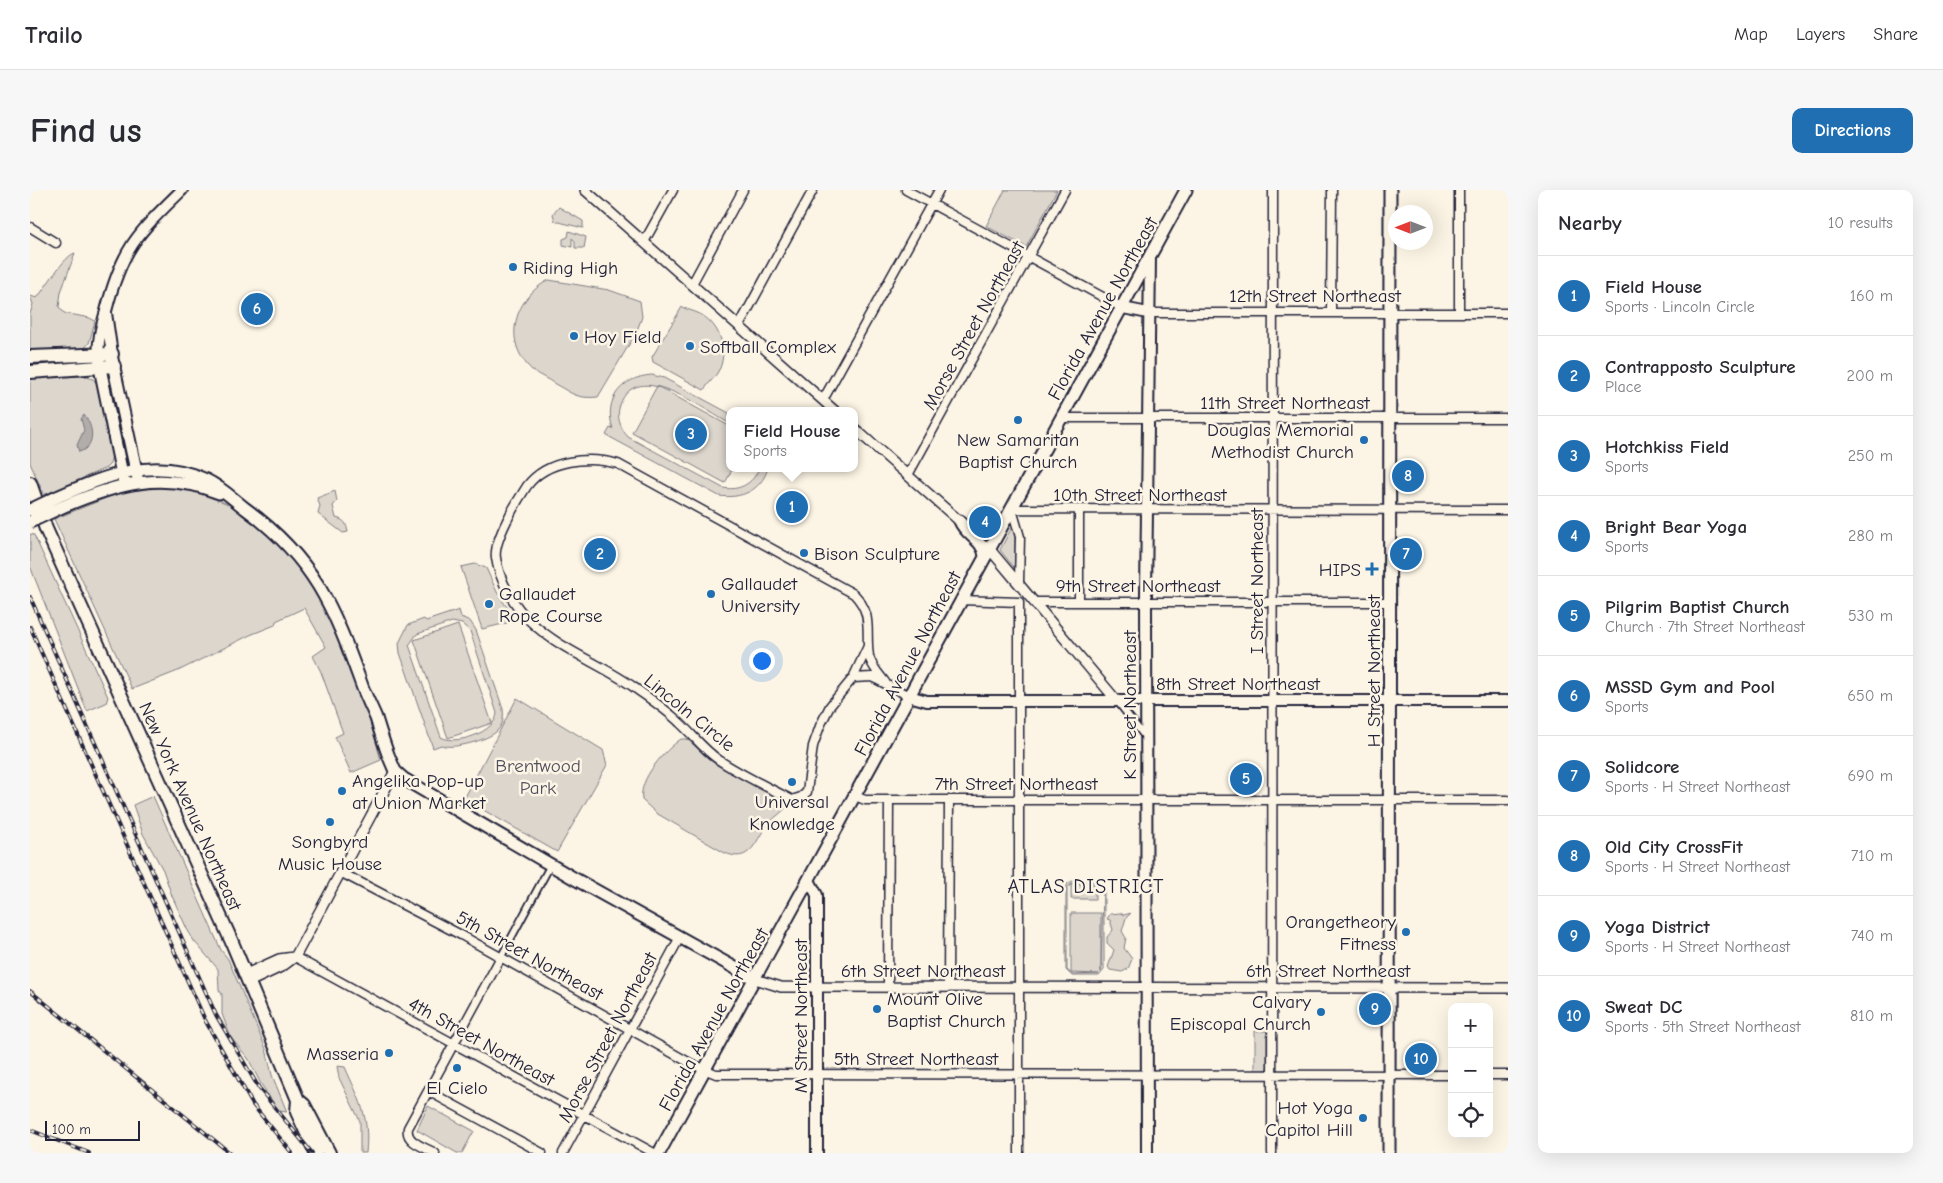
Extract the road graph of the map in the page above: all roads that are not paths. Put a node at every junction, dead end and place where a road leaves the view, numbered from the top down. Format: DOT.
graph roads {
  1 [pos="182,190"];
  2 [pos="585,190"];
  3 [pos="673,190"];
  4 [pos="743,190"];
  5 [pos="813,190"];
  6 [pos="906,190"];
  7 [pos="939,190"];
  8 [pos="1065,190"];
  9 [pos="1186,190"];
  10 [pos="1273,190"];
  11 [pos="1332,190"];
  12 [pos="1390,190"];
  13 [pos="1459,190"];
  14 [pos="595,193"];
  15 [pos="932,204"];
  16 [pos="30,227"];
  17 [pos="644,242"];
  18 [pos="56,243"];
  19 [pos="1028,256"];
  20 [pos="1150,257"];
  21 [pos="692,284"];
  22 [pos="1123,308"];
  23 [pos="105,312"];
  24 [pos="1148,312"];
  25 [pos="1390,312"];
  26 [pos="1459,312"];
  27 [pos="1273,313"];
  28 [pos="1331,313"];
  29 [pos="1508,313"];
  30 [pos="739,326"];
  31 [pos="30,357"];
  32 [pos="113,360"];
  33 [pos="99,362"];
  34 [pos="30,372"];
  35 [pos="823,400"];
  36 [pos="831,407"];
  37 [pos="1062,418"];
  38 [pos="1147,418"];
  39 [pos="1273,418"];
  40 [pos="1390,418"];
  41 [pos="1508,418"];
  42 [pos="858,432"];
  43 [pos="136,470"];
  44 [pos="121,472"];
  45 [pos="908,476"];
  46 [pos="138,482"];
  47 [pos="30,483"];
  48 [pos="124,484"];
  49 [pos="60,502"];
  50 [pos="238,502"];
  51 [pos="30,504"];
  52 [pos="1012,509"];
  53 [pos="30,510"];
  54 [pos="1079,510"];
  55 [pos="1147,510"];
  56 [pos="1272,510"];
  57 [pos="1390,510"];
  58 [pos="1508,510"];
  59 [pos="30,522"];
  60 [pos="960,522"];
  61 [pos="46,529"];
  62 [pos="987,552"];
  63 [pos="1019,583"];
  64 [pos="960,600"];
  65 [pos="1035,602"];
  66 [pos="1078,602"];
  67 [pos="1146,602"];
  68 [pos="1272,602"];
  69 [pos="1390,602"];
  70 [pos="868,646"];
  71 [pos="852,678"];
  72 [pos="885,682"];
  73 [pos="909,696"];
  74 [pos="1020,701"];
  75 [pos="1117,701"];
  76 [pos="1147,701"];
  77 [pos="1272,701"];
  78 [pos="1390,701"];
  79 [pos="1508,701"];
  80 [pos="1147,739"];
  81 [pos="395,771"];
  82 [pos="855,796"];
  83 [pos="888,800"];
  84 [pos="949,800"];
  85 [pos="1019,800"];
  86 [pos="1146,800"];
  87 [pos="1272,800"];
  88 [pos="1390,800"];
  89 [pos="1508,800"];
  90 [pos="551,864"];
  91 [pos="340,872"];
  92 [pos="810,880"];
  93 [pos="680,937"];
  94 [pos="295,957"];
  95 [pos="501,957"];
  96 [pos="247,978"];
  97 [pos="755,979"];
  98 [pos="817,987"];
  99 [pos="888,987"];
  100 [pos="948,987"];
  101 [pos="1018,987"];
  102 [pos="1146,988"];
  103 [pos="1272,988"];
  104 [pos="1390,988"];
  105 [pos="1508,988"];
  106 [pos="630,1029"];
  107 [pos="453,1044"];
  108 [pos="704,1071"];
  109 [pos="817,1074"];
  110 [pos="1019,1075"];
  111 [pos="1146,1075"];
  112 [pos="1272,1075"];
  113 [pos="1390,1075"];
  114 [pos="1448,1075"];
  115 [pos="1493,1075"];
  116 [pos="1508,1075"];
  117 [pos="428,1091"];
  118 [pos="298,1100"];
  119 [pos="584,1115"];
  120 [pos="316,1153"];
  121 [pos="329,1153"];
  122 [pos="435,1153"];
  123 [pos="542,1153"];
  124 [pos="563,1153"];
  125 [pos="654,1153"];
  126 [pos="659,1153"];
  127 [pos="817,1153"];
  128 [pos="1019,1153"];
  129 [pos="1147,1153"];
  130 [pos="1272,1153"];
  131 [pos="1389,1153"];
  1 -- 23 [label="main road"];
  2 -- 14 [label="street"];
  3 -- 17 [label="street"];
  4 -- 21 [label="street"];
  5 -- 30 [label="street"];
  6 -- 15 [label="street"];
  7 -- 15 [label="street"];
  8 -- 19 [label="street, Morse Street Northeast"];
  9 -- 20 [label="main road, Florida Avenue Northeast"];
  10 -- 27 [label="street, I Street Northeast"];
  11 -- 28 [label="street"];
  12 -- 25 [label="main road, H Street Northeast"];
  13 -- 26 [label="street"];
  14 -- 17 [label="street"];
  15 -- 19 [label="street"];
  15 -- 35 [label="street"];
  16 -- 18 [label="street"];
  17 -- 21 [label="street"];
  19 -- 22 [label="street"];
  19 -- 45 [label="street, Morse Street Northeast"];
  20 -- 22 [label="main road, Florida Avenue Northeast"];
  20 -- 24 [label="main road, K Street Northeast"];
  21 -- 30 [label="street"];
  22 -- 24 [label="main road, 12th Street Northeast"];
  22 -- 37 [label="main road, Florida Avenue Northeast"];
  23 -- 32 [label="main road"];
  23 -- 33 [label="main road"];
  24 -- 27 [label="street, 12th Street Northeast"];
  24 -- 38 [label="main road, K Street Northeast"];
  25 -- 26 [label="street, 12th Street Northeast"];
  25 -- 28 [label="street, 12th Street Northeast"];
  25 -- 40 [label="main road, H Street Northeast"];
  26 -- 29 [label="street, 12th Street Northeast"];
  27 -- 28 [label="street, 12th Street Northeast"];
  27 -- 39 [label="street, I Street Northeast"];
  30 -- 35 [label="street"];
  31 -- 33 [label="highway"];
  32 -- 33 [label="highway"];
  32 -- 43 [label="main road"];
  33 -- 34 [label="highway"];
  33 -- 44 [label="main road"];
  35 -- 36 [label="street"];
  37 -- 38 [label="street, 11th Street Northeast"];
  37 -- 52 [label="main road, Florida Avenue Northeast"];
  38 -- 39 [label="street, 11th Street Northeast"];
  38 -- 55 [label="main road, K Street Northeast"];
  39 -- 40 [label="street, 11th Street Northeast"];
  39 -- 56 [label="street, I Street Northeast"];
  40 -- 41 [label="street, 11th Street Northeast"];
  40 -- 57 [label="main road, H Street Northeast"];
  42 -- 45 [label="street"];
  43 -- 44 [label="main road"];
  43 -- 46 [label="main road"];
  43 -- 50 [label="main road"];
  44 -- 48 [label="main road"];
  44 -- 49 [label="main road"];
  45 -- 60 [label="street"];
  46 -- 48 [label="main road"];
  46 -- 50 [label="main road"];
  47 -- 61 [label="highway, New York Avenue Northeast"];
  48 -- 49 [label="main road"];
  49 -- 53 [label="main road, bridge"];
  49 -- 59 [label="main road, bridge"];
  50 -- 81 [label="main road"];
  51 -- 61 [label="highway, New York Avenue Northeast"];
  52 -- 54 [label="street, 10th Street Northeast"];
  52 -- 62 [label="main road, Florida Avenue Northeast"];
  52 -- 63 [label="street"];
  54 -- 55 [label="street, 10th Street Northeast"];
  54 -- 66 [label="street"];
  55 -- 56 [label="street, 10th Street Northeast"];
  55 -- 67 [label="main road, K Street Northeast"];
  56 -- 57 [label="street, 10th Street Northeast"];
  56 -- 68 [label="street, I Street Northeast"];
  57 -- 58 [label="street, 10th Street Northeast"];
  57 -- 69 [label="main road, H Street Northeast"];
  60 -- 62 [label="main road"];
  61 -- 96 [label="highway, New York Avenue Northeast"];
  62 -- 63 [label="street"];
  62 -- 64 [label="main road, Florida Avenue Northeast"];
  63 -- 65 [label="street"];
  64 -- 73 [label="main road, Florida Avenue Northeast"];
  64 -- 74 [label="street"];
  65 -- 66 [label="street, 9th Street Northeast"];
  65 -- 75 [label="street"];
  66 -- 67 [label="street, 9th Street Northeast"];
  67 -- 68 [label="street, 9th Street Northeast"];
  67 -- 76 [label="main road, K Street Northeast"];
  68 -- 69 [label="street, 9th Street Northeast"];
  68 -- 77 [label="street, I Street Northeast"];
  69 -- 78 [label="main road, H Street Northeast"];
  70 -- 71 [label="street, Lincoln Circle"];
  70 -- 71 [label="street, Lincoln Circle"];
  70 -- 72 [label="street, Lincoln Circle"];
  71 -- 72 [label="street, Lincoln Circle"];
  72 -- 73 [label="street, Lincoln Circle"];
  73 -- 74 [label="main road, 8th Street Northeast"];
  73 -- 82 [label="main road, Florida Avenue Northeast"];
  74 -- 75 [label="main road, 8th Street Northeast"];
  74 -- 85 [label="street"];
  75 -- 76 [label="main road, 8th Street Northeast"];
  75 -- 80 [label="street"];
  76 -- 77 [label="main road, 8th Street Northeast"];
  76 -- 80 [label="main road, K Street Northeast"];
  77 -- 78 [label="main road, 8th Street Northeast"];
  77 -- 87 [label="street, I Street Northeast"];
  78 -- 79 [label="main road, 8th Street Northeast"];
  78 -- 88 [label="main road, H Street Northeast"];
  80 -- 86 [label="main road, K Street Northeast"];
  81 -- 90 [label="main road, 6th Street Northeast"];
  81 -- 91 [label="street"];
  82 -- 83 [label="street, 7th Street Northeast"];
  82 -- 92 [label="main road, Florida Avenue Northeast"];
  83 -- 84 [label="street, 7th Street Northeast"];
  83 -- 99 [label="street"];
  84 -- 85 [label="street, 7th Street Northeast"];
  84 -- 100 [label="street"];
  85 -- 86 [label="street, 7th Street Northeast"];
  85 -- 101 [label="street"];
  86 -- 87 [label="street, 7th Street Northeast"];
  86 -- 102 [label="main road, K Street Northeast"];
  87 -- 88 [label="street, 7th Street Northeast"];
  87 -- 103 [label="street, I Street Northeast"];
  88 -- 89 [label="street, 7th Street Northeast"];
  88 -- 104 [label="main road, H Street Northeast"];
  90 -- 93 [label="main road, 6th Street Northeast"];
  90 -- 95 [label="street"];
  91 -- 94 [label="street"];
  91 -- 95 [label="street, 5th Street Northeast"];
  92 -- 97 [label="main road, Florida Avenue Northeast"];
  92 -- 98 [label="main road, M Street Northeast"];
  93 -- 97 [label="main road, 6th Street Northeast"];
  93 -- 106 [label="street, Morse Street Northeast"];
  94 -- 96 [label="street"];
  94 -- 107 [label="street, 4th Street Northeast"];
  95 -- 106 [label="street, 5th Street Northeast"];
  95 -- 107 [label="street"];
  96 -- 118 [label="highway, New York Avenue Northeast"];
  97 -- 98 [label="street, 6th Street Northeast"];
  97 -- 108 [label="main road, Florida Avenue Northeast"];
  98 -- 99 [label="street, 6th Street Northeast"];
  98 -- 109 [label="main road, M Street Northeast"];
  99 -- 100 [label="street, 6th Street Northeast"];
  100 -- 101 [label="street, 6th Street Northeast"];
  101 -- 102 [label="street, 6th Street Northeast"];
  101 -- 110 [label="street"];
  102 -- 103 [label="street, 6th Street Northeast"];
  102 -- 111 [label="main road, K Street Northeast"];
  103 -- 104 [label="street, 6th Street Northeast"];
  103 -- 112 [label="street, I Street Northeast"];
  104 -- 105 [label="street, 6th Street Northeast"];
  104 -- 113 [label="main road, H Street Northeast"];
  106 -- 108 [label="street, 5th Street Northeast"];
  106 -- 119 [label="street, Morse Street Northeast"];
  107 -- 117 [label="street"];
  107 -- 119 [label="street, 4th Street Northeast"];
  108 -- 109 [label="street, 5th Street Northeast"];
  108 -- 126 [label="main road, Florida Avenue Northeast"];
  109 -- 110 [label="street, 5th Street Northeast"];
  109 -- 127 [label="main road, M Street Northeast"];
  110 -- 111 [label="street, 5th Street Northeast"];
  110 -- 128 [label="street"];
  111 -- 112 [label="street, 5th Street Northeast"];
  111 -- 129 [label="main road, K Street Northeast"];
  112 -- 113 [label="street, 5th Street Northeast"];
  112 -- 130 [label="street, I Street Northeast"];
  113 -- 114 [label="street, 5th Street Northeast"];
  113 -- 131 [label="main road, H Street Northeast"];
  115 -- 116 [label="street"];
  117 -- 122 [label="street"];
  117 -- 123 [label="street"];
  118 -- 120 [label="highway, New York Avenue Northeast"];
  118 -- 121 [label="highway, New York Avenue Northeast"];
  119 -- 124 [label="street, Morse Street Northeast"];
  119 -- 125 [label="street, 4th Street Northeast"];
}
